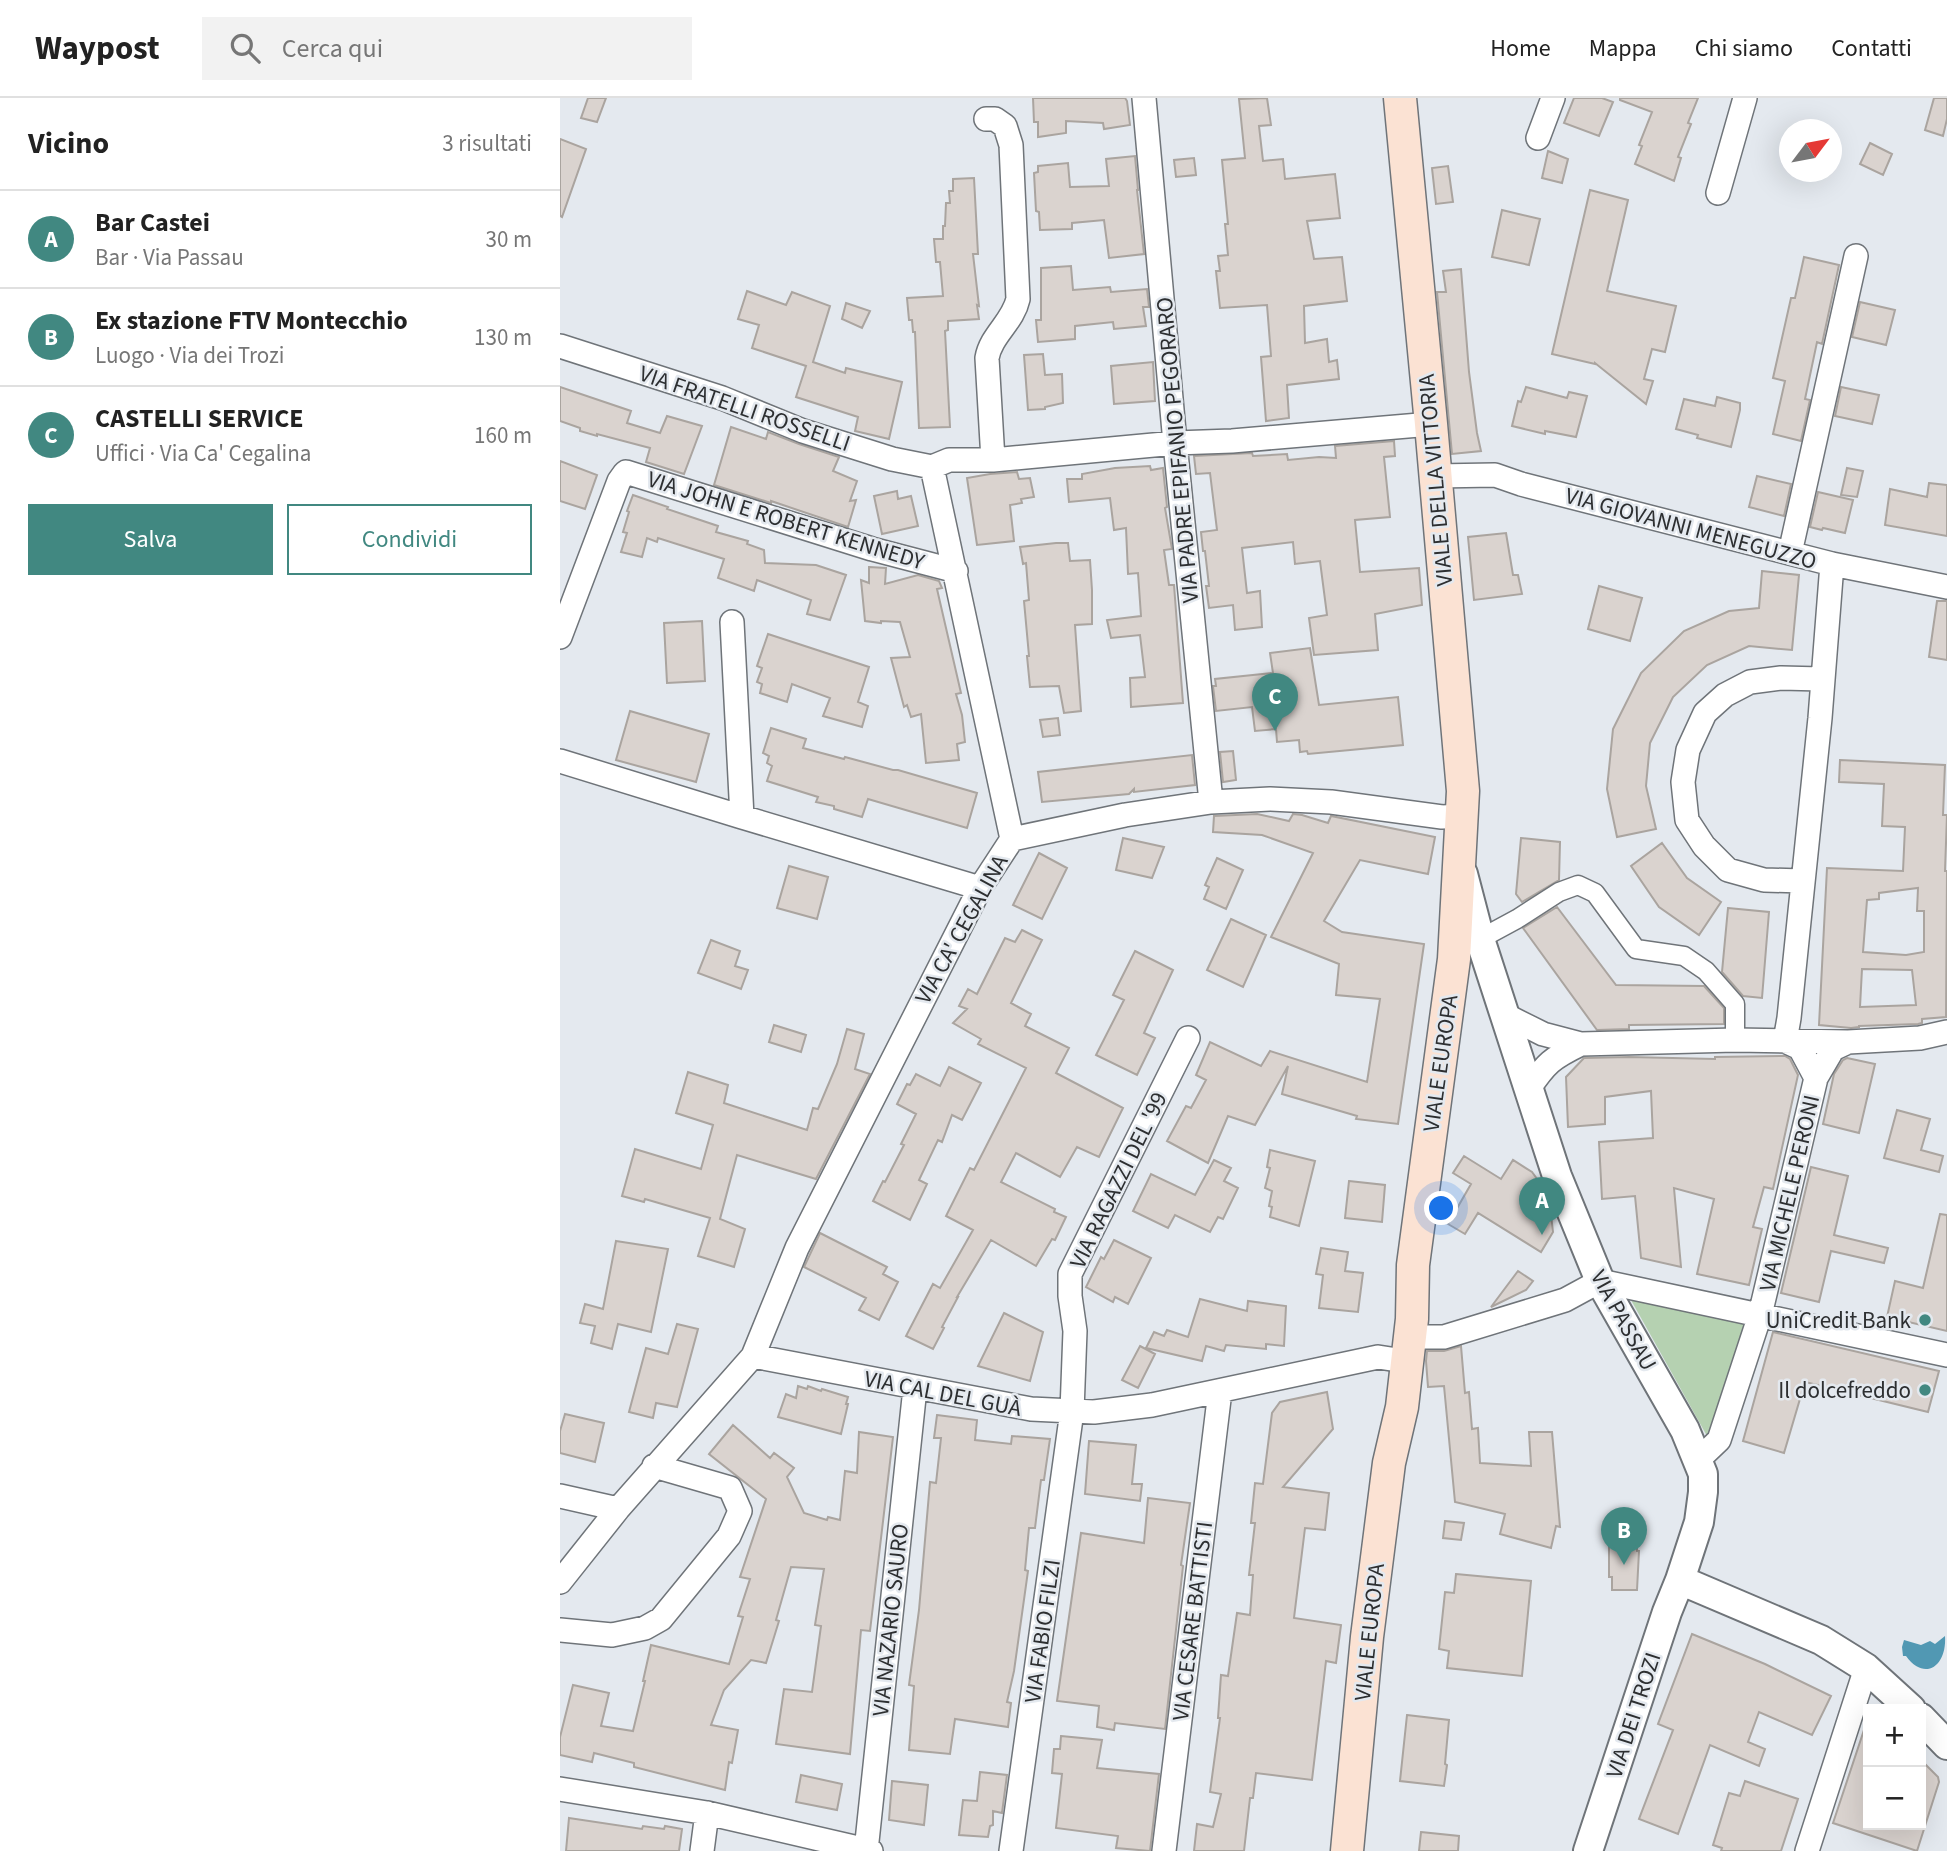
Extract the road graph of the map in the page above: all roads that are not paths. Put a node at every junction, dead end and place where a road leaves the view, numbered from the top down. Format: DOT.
graph roads {
  1 [pos="1144,98"];
  2 [pos="1400,98"];
  3 [pos="1553,98"];
  4 [pos="1745,98"];
  5 [pos="986,119"];
  6 [pos="1538,138"];
  7 [pos="1718,193"];
  8 [pos="1856,256"];
  9 [pos="560,346"];
  10 [pos="1431,424"];
  11 [pos="1175,443"];
  12 [pos="993,460"];
  13 [pos="932,467"];
  14 [pos="1435,476"];
  15 [pos="1790,553"];
  16 [pos="1832,564"];
  17 [pos="956,571"];
  18 [pos="1947,587"];
  19 [pos="732,622"];
  20 [pos="560,637"];
  21 [pos="1822,679"];
  22 [pos="560,761"];
  23 [pos="1212,802"];
  24 [pos="1463,816"];
  25 [pos="743,817"];
  26 [pos="1012,839"];
  27 [pos="1460,862"];
  28 [pos="1802,881"];
  29 [pos="980,888"];
  30 [pos="1480,939"];
  31 [pos="1505,1015"];
  32 [pos="1947,1032"];
  33 [pos="1188,1038"];
  34 [pos="1920,1038"];
  35 [pos="1735,1040"];
  36 [pos="1785,1041"];
  37 [pos="1848,1042"];
  38 [pos="1581,1044"];
  39 [pos="1947,1052"];
  40 [pos="1816,1078"];
  41 [pos="1528,1090"];
  42 [pos="1600,1281"];
  43 [pos="1760,1315"];
  44 [pos="1401,1348"];
  45 [pos="1947,1355"];
  46 [pos="753,1356"];
  47 [pos="915,1388"];
  48 [pos="1220,1391"];
  49 [pos="1072,1411"];
  50 [pos="1698,1460"];
  51 [pos="654,1466"];
  52 [pos="560,1496"];
  53 [pos="618,1509"];
  54 [pos="1680,1580"];
  55 [pos="560,1582"];
  56 [pos="560,1630"];
  57 [pos="1866,1668"];
  58 [pos="1906,1704"];
  59 [pos="1926,1723"];
  60 [pos="1947,1745"];
  61 [pos="560,1789"];
  62 [pos="706,1813"];
  63 [pos="702,1851"];
  64 [pos="867,1851"];
  65 [pos="1011,1851"];
  66 [pos="1164,1851"];
  67 [pos="1345,1851"];
  68 [pos="1588,1851"];
  69 [pos="1807,1851"];
  1 -- 11 [label="street, VIA PADRE EPIFANIO PEGORARO"];
  2 -- 10 [label="main road, VIALE DELLA VITTORIA"];
  3 -- 6 [label="street"];
  4 -- 7 [label="street"];
  5 -- 12 [label="street"];
  8 -- 15 [label="street"];
  9 -- 13 [label="street, VIA FRATELLI ROSSELLI"];
  10 -- 11 [label="street"];
  10 -- 14 [label="main road, VIALE DELLA VITTORIA"];
  11 -- 12 [label="street"];
  11 -- 23 [label="street, VIA PADRE EPIFANIO PEGORARO"];
  12 -- 13 [label="street"];
  13 -- 17 [label="street"];
  14 -- 15 [label="street, VIA GIOVANNI MENEGUZZO"];
  14 -- 24 [label="main road, VIALE DELLA VITTORIA"];
  15 -- 16 [label="street, VIA GIOVANNI MENEGUZZO"];
  16 -- 18 [label="street, VIA GIOVANNI MENEGUZZO"];
  16 -- 21 [label="street"];
  17 -- 20 [label="street, VIA JOHN E ROBERT KENNEDY"];
  17 -- 26 [label="street"];
  19 -- 25 [label="street"];
  21 -- 28 [label="street"];
  21 -- 28 [label="street"];
  22 -- 25 [label="street"];
  23 -- 24 [label="street, VIA CA' CEGALINA"];
  23 -- 26 [label="street, VIA CA' CEGALINA"];
  24 -- 27 [label="main road, VIALE DELLA VITTORIA"];
  25 -- 29 [label="street"];
  26 -- 29 [label="street, VIA CA' CEGALINA"];
  27 -- 30 [label="street, VIA PASSAU"];
  27 -- 44 [label="main road, VIALE EUROPA"];
  28 -- 36 [label="street"];
  29 -- 46 [label="street, VIA CA' CEGALINA"];
  30 -- 31 [label="street, VIA PASSAU"];
  30 -- 35 [label="street"];
  31 -- 38 [label="street"];
  31 -- 41 [label="street, VIA PASSAU"];
  32 -- 34 [label="street"];
  33 -- 49 [label="street, VIA RAGAZZI DEL '99"];
  34 -- 37 [label="street"];
  34 -- 39 [label="street"];
  35 -- 36 [label="street"];
  35 -- 38 [label="street"];
  36 -- 37 [label="street"];
  36 -- 40 [label="street, VIA MICHELE PERONI"];
  37 -- 40 [label="street, VIA MICHELE PERONI"];
  38 -- 41 [label="street"];
  40 -- 43 [label="street, VIA MICHELE PERONI"];
  41 -- 42 [label="street, VIA PASSAU"];
  42 -- 43 [label="street"];
  42 -- 44 [label="street, VIA CAL DEL GUÀ"];
  42 -- 50 [label="street, VIA PASSAU"];
  43 -- 45 [label="street"];
  43 -- 50 [label="street, VIA MICHELE PERONI"];
  44 -- 48 [label="street, VIA CAL DEL GUÀ"];
  44 -- 67 [label="main road, VIALE EUROPA"];
  46 -- 47 [label="street, VIA CAL DEL GUÀ"];
  46 -- 51 [label="street"];
  47 -- 49 [label="street, VIA CAL DEL GUÀ"];
  47 -- 64 [label="street, VIA NAZARIO SAURO"];
  48 -- 49 [label="street, VIA CAL DEL GUÀ"];
  48 -- 66 [label="street, VIA CESARE BATTISTI"];
  49 -- 65 [label="street, VIA FABIO FILZI"];
  50 -- 54 [label="street, VIA PASSAU"];
  51 -- 53 [label="street"];
  51 -- 56 [label="street"];
  52 -- 53 [label="street"];
  53 -- 55 [label="street"];
  54 -- 57 [label="street"];
  54 -- 68 [label="street, VIA DEI TROZI"];
  57 -- 58 [label="street"];
  57 -- 69 [label="street"];
  59 -- 60 [label="street"];
  61 -- 62 [label="street"];
  62 -- 63 [label="street"];
  62 -- 64 [label="street"];
}
